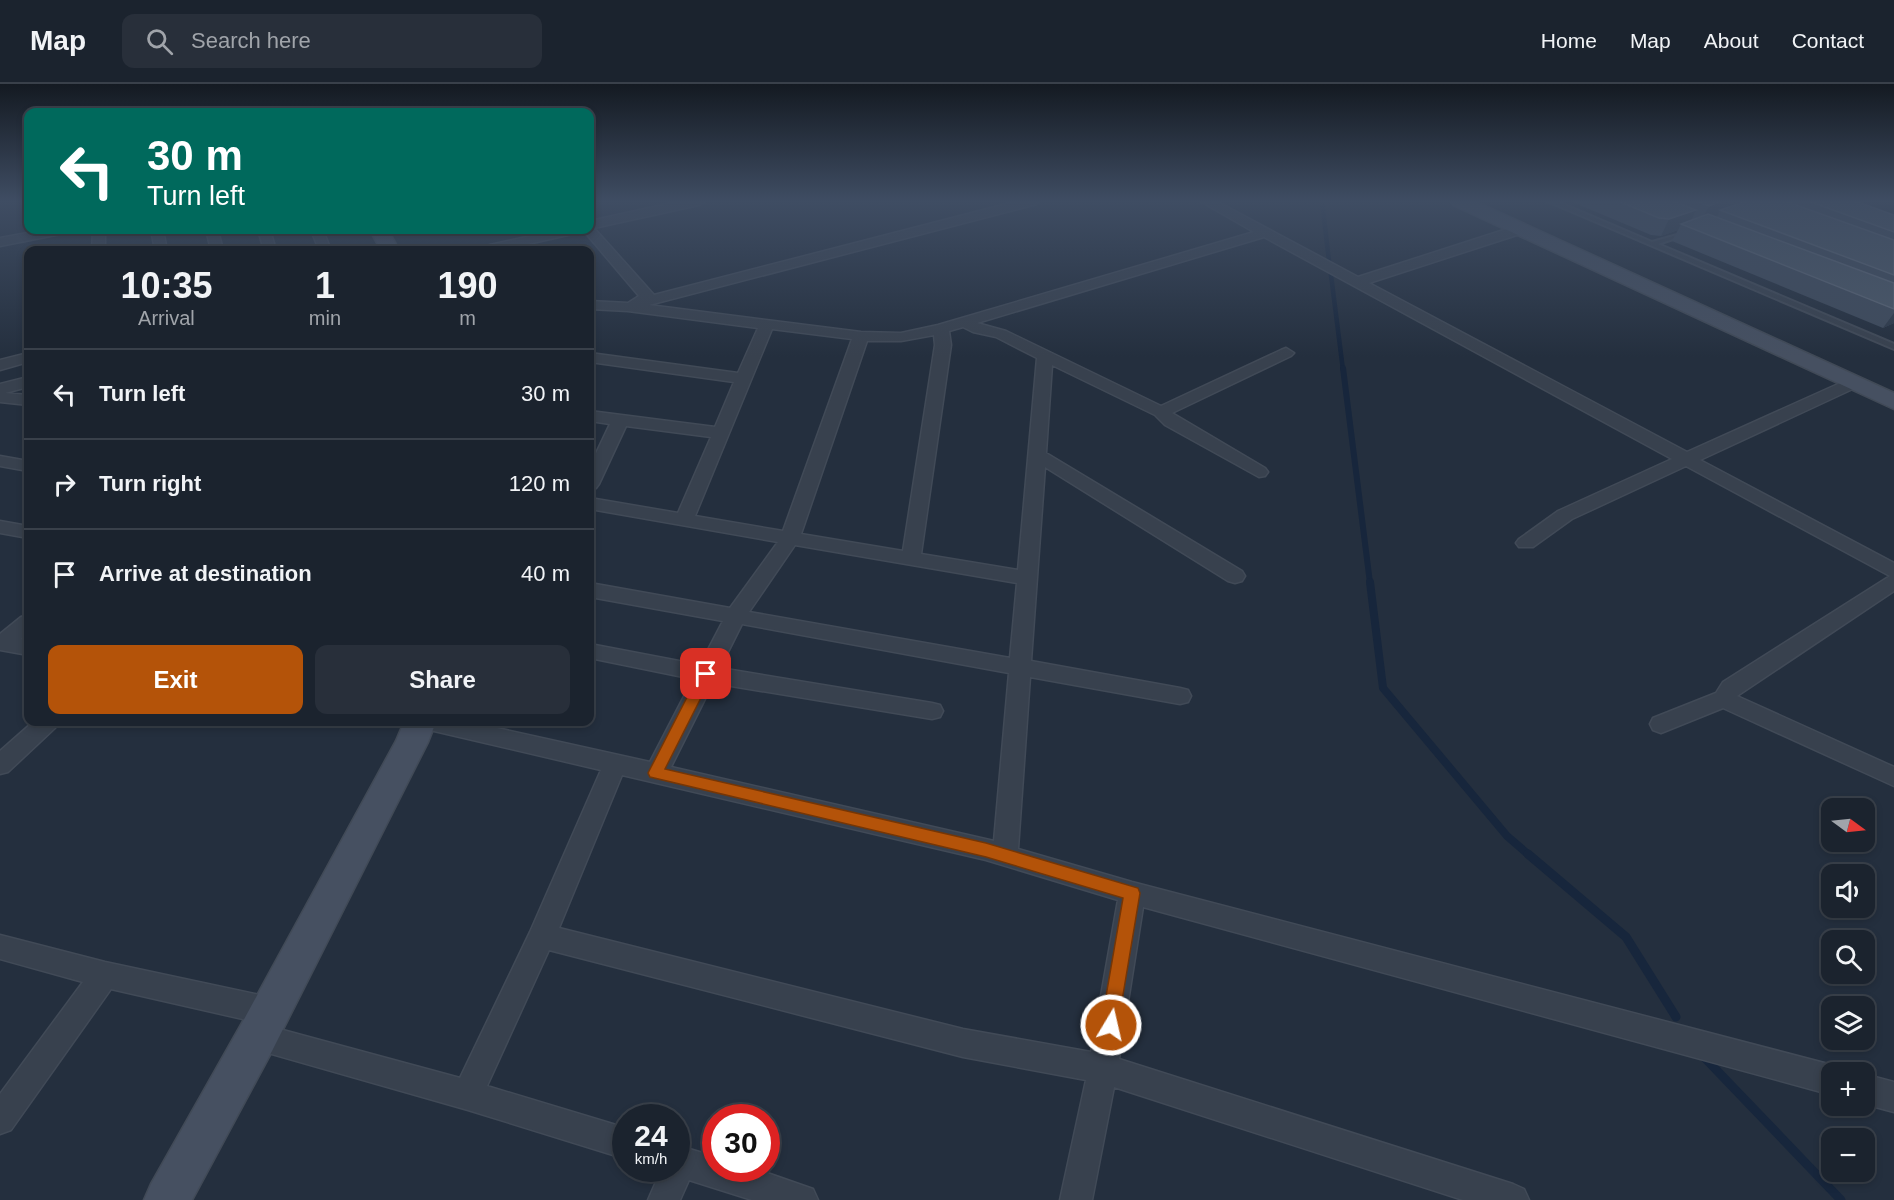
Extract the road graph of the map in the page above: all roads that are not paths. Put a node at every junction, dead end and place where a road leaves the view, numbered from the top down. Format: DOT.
graph roads {
  1 [pos="611,253"];
  2 [pos="834,253"];
  3 [pos="1197,253"];
  4 [pos="1303,253"];
  5 [pos="1447,253"];
  6 [pos="1569,253"];
  7 [pos="1673,253"];
  8 [pos="1358,282"];
  9 [pos="594,305"];
  10 [pos="628,307"];
  11 [pos="964,322"];
  12 [pos="765,326"];
  13 [pos="941,329"];
  14 [pos="861,336"];
  15 [pos="1894,347"];
  16 [pos="1287,352"];
  17 [pos="1045,356"];
  18 [pos="594,358"];
  19 [pos="24,359"];
  20 [pos="0,365"];
  21 [pos="744,379"];
  22 [pos="24,383"];
  23 [pos="1853,383"];
  24 [pos="0,389"];
  25 [pos="0,397"];
  26 [pos="24,400"];
  27 [pos="1894,402"];
  28 [pos="1161,412"];
  29 [pos="594,417"];
  30 [pos="620,420"];
  31 [pos="721,433"];
  32 [pos="1037,455"];
  33 [pos="1686,458"];
  34 [pos="0,461"];
  35 [pos="24,465"];
  36 [pos="1259,472"];
  37 [pos="594,475"];
  38 [pos="594,505"];
  39 [pos="684,520"];
  40 [pos="0,527"];
  41 [pos="24,531"];
  42 [pos="790,538"];
  43 [pos="1526,543"];
  44 [pos="911,559"];
  45 [pos="1894,571"];
  46 [pos="1235,576"];
  47 [pos="1027,578"];
  48 [pos="1894,582"];
  49 [pos="594,591"];
  50 [pos="735,617"];
  51 [pos="24,625"];
  52 [pos="2,643"];
  53 [pos="24,647"];
  54 [pos="594,652"];
  55 [pos="1021,668"];
  56 [pos="706,674"];
  57 [pos="1180,696"];
  58 [pos="1724,699"];
  59 [pos="932,711"];
  60 [pos="1661,724"];
  61 [pos="43,726"];
  62 [pos="418,726"];
  63 [pos="451,726"];
  64 [pos="615,764"];
  65 [pos="0,765"];
  66 [pos="656,773"];
  67 [pos="1894,777"];
  68 [pos="986,850"];
  69 [pos="1132,893"];
  70 [pos="542,936"];
  71 [pos="0,947"];
  72 [pos="105,975"];
  73 [pos="263,1024"];
  74 [pos="1104,1068"];
  75 [pos="1821,1077"];
  76 [pos="1875,1092"];
  77 [pos="468,1095"];
  78 [pos="1894,1097"];
  79 [pos="0,1119"];
  80 [pos="612,1140"];
  81 [pos="690,1164"];
  82 [pos="671,1182"];
  83 [pos="167,1200"];
  84 [pos="664,1200"];
  85 [pos="802,1200"];
  86 [pos="1076,1200"];
  87 [pos="1513,1200"];
  1 -- 10 [label="street"];
  2 -- 10 [label="street"];
  3 -- 11 [label="street"];
  4 -- 8 [label="street"];
  5 -- 8 [label="street"];
  6 -- 23 [label="street"];
  7 -- 15 [label="lane"];
  8 -- 33 [label="street"];
  9 -- 10 [label="street"];
  10 -- 12 [label="street"];
  11 -- 13 [label="street"];
  11 -- 17 [label="street"];
  12 -- 14 [label="street"];
  12 -- 21 [label="street"];
  13 -- 14 [label="street"];
  13 -- 44 [label="street"];
  14 -- 42 [label="street"];
  16 -- 28 [label="street"];
  17 -- 28 [label="street"];
  17 -- 32 [label="street"];
  18 -- 21 [label="street"];
  19 -- 20 [label="street"];
  21 -- 31 [label="street"];
  22 -- 24 [label="street"];
  23 -- 27 [label="street"];
  23 -- 33 [label="street"];
  25 -- 26 [label="street"];
  28 -- 36 [label="street"];
  29 -- 30 [label="street"];
  30 -- 31 [label="street"];
  30 -- 37 [label="street"];
  31 -- 39 [label="street"];
  32 -- 46 [label="street"];
  32 -- 47 [label="street"];
  33 -- 43 [label="street"];
  33 -- 45 [label="street"];
  34 -- 35 [label="street"];
  38 -- 39 [label="street"];
  39 -- 42 [label="street"];
  40 -- 41 [label="street"];
  42 -- 44 [label="street"];
  42 -- 50 [label="street"];
  44 -- 47 [label="street"];
  47 -- 55 [label="street"];
  48 -- 58 [label="street"];
  49 -- 50 [label="street"];
  50 -- 55 [label="street"];
  50 -- 56 [label="street"];
  51 -- 52 [label="street"];
  52 -- 53 [label="street"];
  54 -- 56 [label="street"];
  55 -- 57 [label="street"];
  55 -- 68 [label="street"];
  56 -- 59 [label="street"];
  56 -- 66 [label="street"];
  58 -- 60 [label="street"];
  58 -- 67 [label="street"];
  61 -- 65 [label="street"];
  62 -- 73 [label="street"];
  63 -- 64 [label="street"];
  64 -- 66 [label="street"];
  64 -- 70 [label="street"];
  66 -- 68 [label="street"];
  68 -- 69 [label="street"];
  69 -- 74 [label="street"];
  69 -- 75 [label="street"];
  70 -- 74 [label="street"];
  70 -- 77 [label="street"];
  71 -- 72 [label="street"];
  72 -- 73 [label="street"];
  72 -- 79 [label="street"];
  73 -- 77 [label="street"];
  73 -- 83 [label="street"];
  74 -- 86 [label="street"];
  74 -- 87 [label="street"];
  76 -- 78 [label="street"];
  77 -- 80 [label="street"];
  81 -- 85 [label="street"];
  82 -- 84 [label="street"];
}
